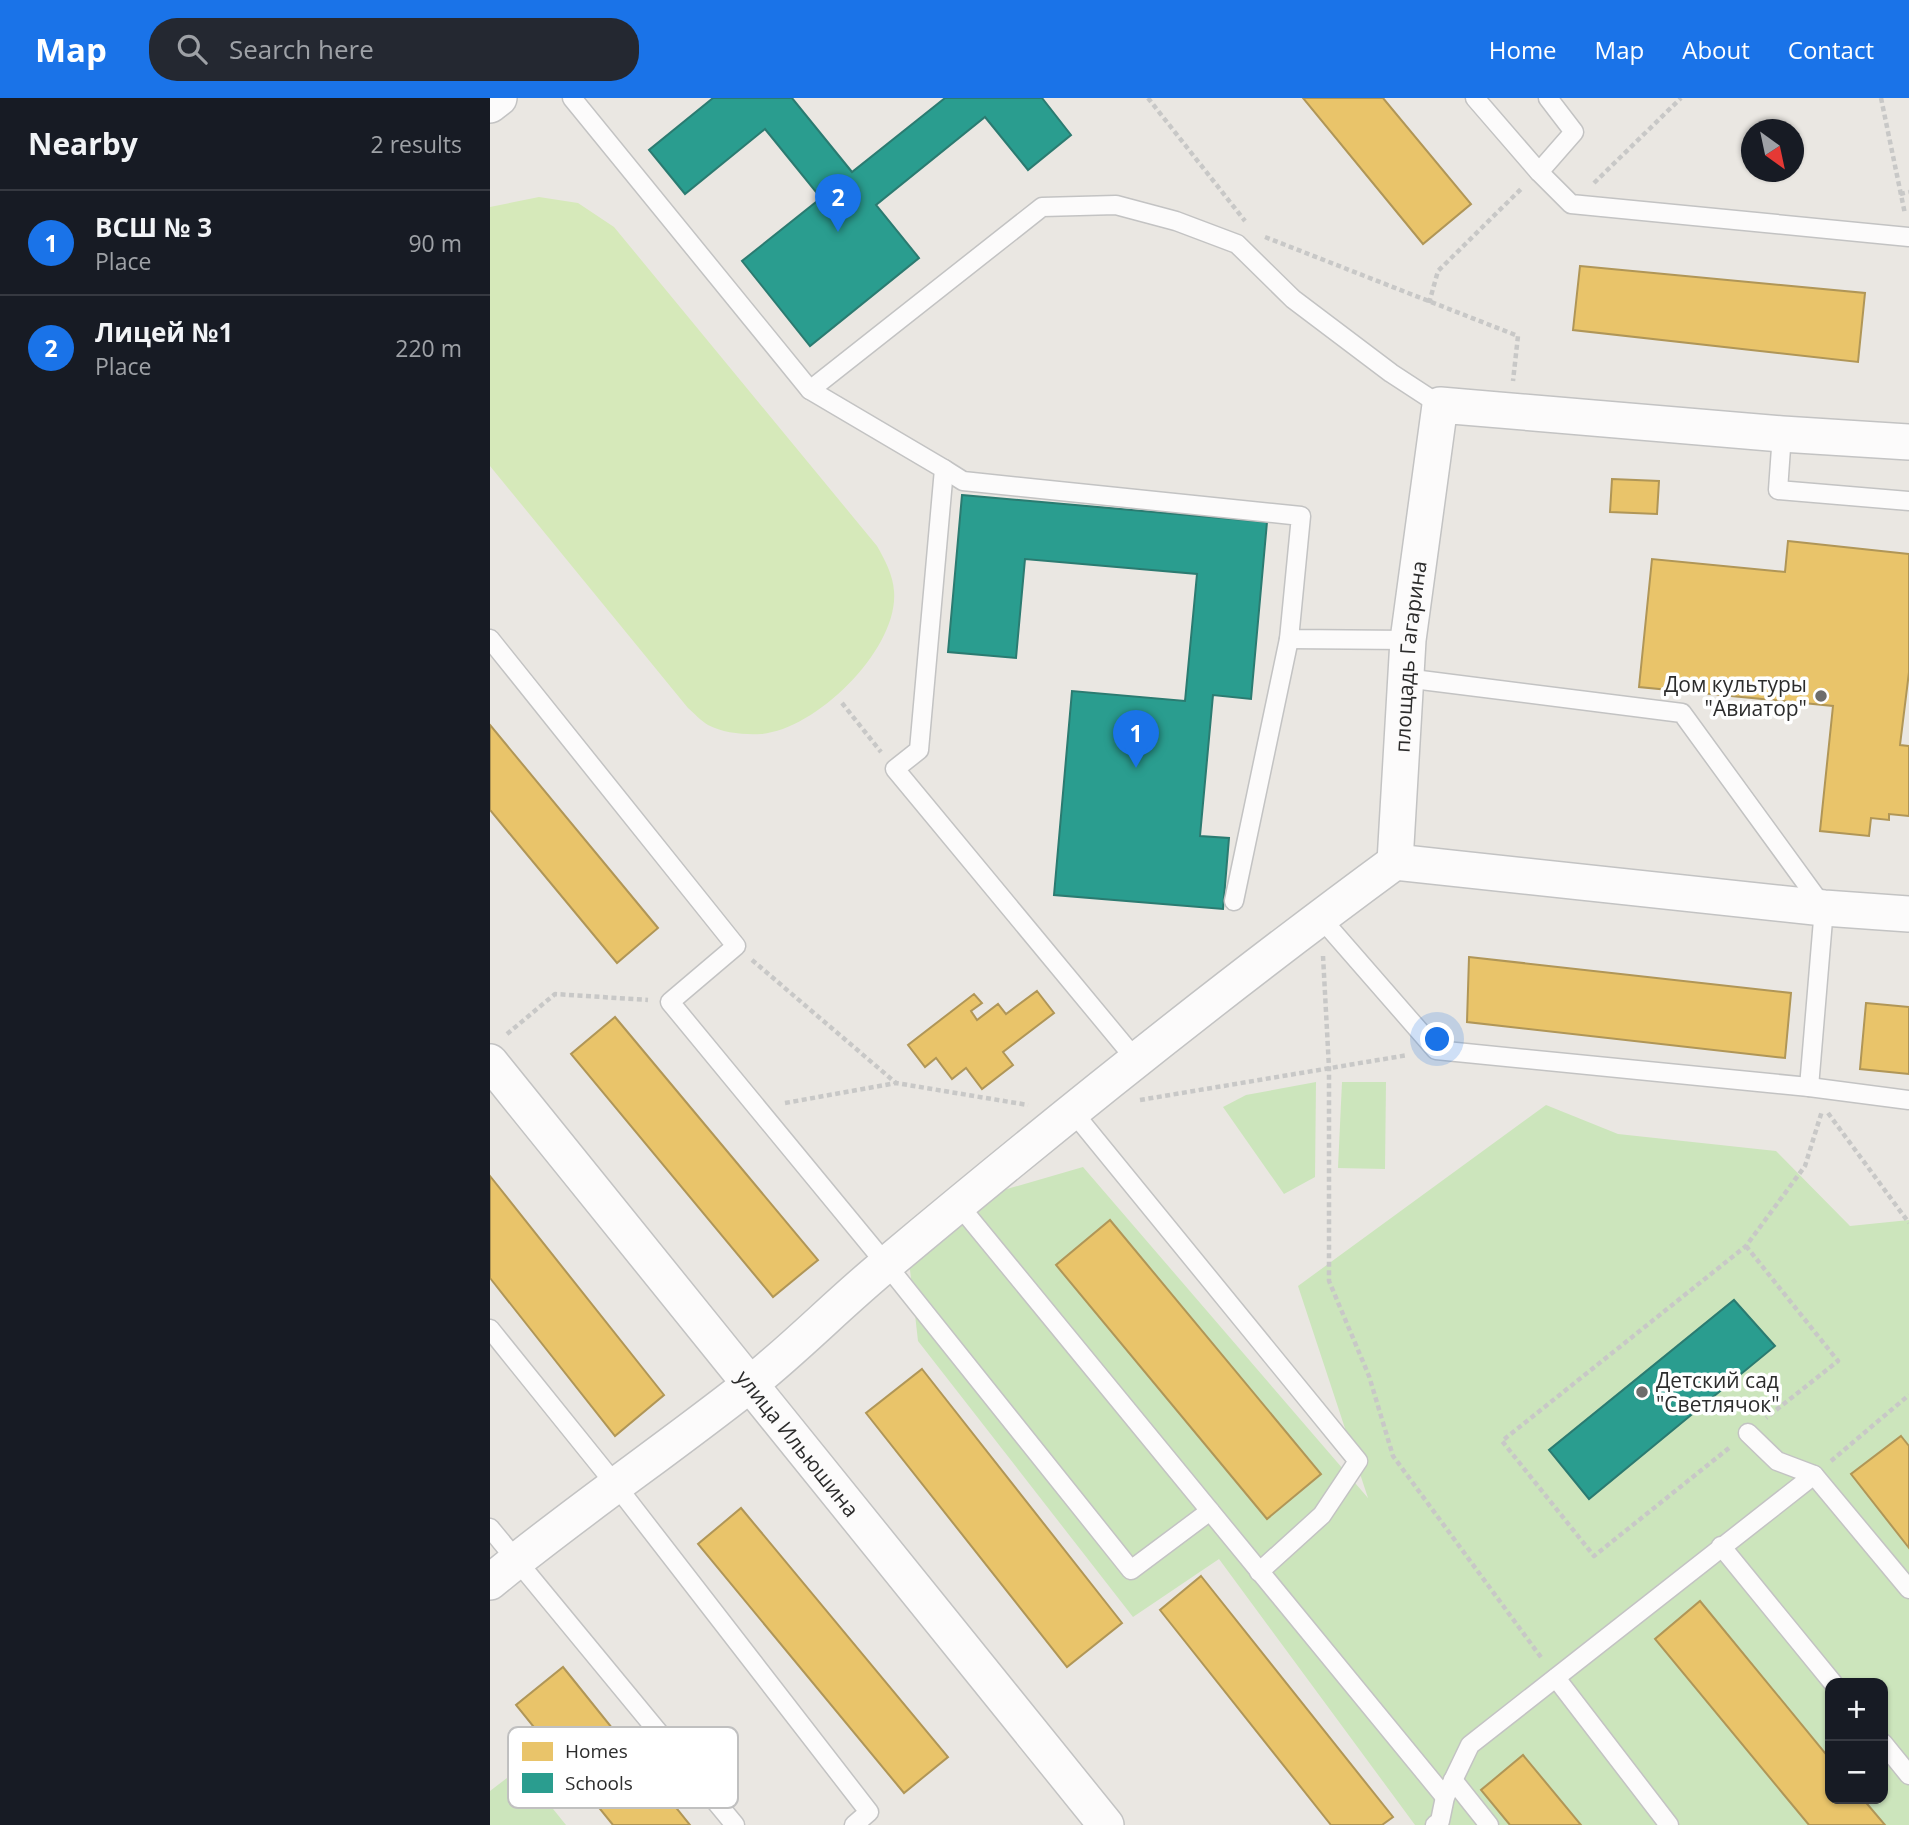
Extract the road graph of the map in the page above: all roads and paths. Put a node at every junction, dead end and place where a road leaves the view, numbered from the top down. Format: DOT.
graph roads {
  1 [pos="499,98"];
  2 [pos="572,98"];
  3 [pos="1148,98"];
  4 [pos="1475,98"];
  5 [pos="1548,98"];
  6 [pos="1681,98"];
  7 [pos="1881,98"];
  8 [pos="490,106"];
  9 [pos="1539,172"];
  10 [pos="1909,192"];
  11 [pos="1900,194"];
  12 [pos="1571,204"];
  13 [pos="1906,218"];
  14 [pos="1246,222"];
  15 [pos="1254,232"];
  16 [pos="1909,237"];
  17 [pos="1429,303"];
  18 [pos="810,390"];
  19 [pos="1440,405"];
  20 [pos="1511,411"];
  21 [pos="1782,434"];
  22 [pos="1909,442"];
  23 [pos="944,469"];
  24 [pos="1909,501"];
  25 [pos="490,639"];
  26 [pos="1289,639"];
  27 [pos="1408,640"];
  28 [pos="1405,678"];
  29 [pos="842,703"];
  30 [pos="895,769"];
  31 [pos="1395,862"];
  32 [pos="1234,901"];
  33 [pos="1824,908"];
  34 [pos="1909,914"];
  35 [pos="1320,917"];
  36 [pos="736,946"];
  37 [pos="670,1002"];
  38 [pos="1436,1050"];
  39 [pos="495,1051"];
  40 [pos="1138,1061"];
  41 [pos="1329,1068"];
  42 [pos="896,1083"];
  43 [pos="1809,1087"];
  44 [pos="1909,1100"];
  45 [pos="1127,1102"];
  46 [pos="756,1108"];
  47 [pos="1073,1112"];
  48 [pos="958,1204"];
  49 [pos="1909,1223"];
  50 [pos="1746,1246"];
  51 [pos="886,1264"];
  52 [pos="490,1329"];
  53 [pos="750,1384"];
  54 [pos="1909,1395"];
  55 [pos="1748,1433"];
  56 [pos="1814,1475"];
  57 [pos="615,1484"];
  58 [pos="1210,1511"];
  59 [pos="490,1528"];
  60 [pos="1721,1546"];
  61 [pos="503,1571"];
  62 [pos="1259,1572"];
  63 [pos="1909,1589"];
  64 [pos="1556,1678"];
  65 [pos="1829,1678"];
  66 [pos="645,1727"];
  67 [pos="1888,1750"];
  68 [pos="1909,1775"];
  69 [pos="1453,1780"];
  70 [pos="1445,1797"];
  71 [pos="719,1808"];
  72 [pos="735,1825"];
  73 [pos="854,1825"];
  74 [pos="1106,1825"];
  75 [pos="1435,1825"];
  76 [pos="1489,1825"];
  77 [pos="1669,1825"];
  1 -- 8 [label="street"];
  2 -- 18 [label="lane"];
  3 -- 14 [label="path"];
  4 -- 9 [label="lane"];
  5 -- 9 [label="lane"];
  6 -- 12 [label="path"];
  7 -- 11 [label="path"];
  9 -- 12 [label="lane"];
  9 -- 17 [label="path"];
  10 -- 11 [label="path"];
  11 -- 13 [label="path"];
  12 -- 16 [label="lane"];
  15 -- 17 [label="path"];
  17 -- 20 [label="path"];
  18 -- 19 [label="lane"];
  18 -- 23 [label="lane"];
  19 -- 20 [label="street"];
  19 -- 27 [label="street, площадь Гагарина"];
  20 -- 21 [label="street"];
  21 -- 22 [label="street"];
  21 -- 24 [label="lane"];
  23 -- 26 [label="lane"];
  23 -- 30 [label="lane"];
  25 -- 36 [label="lane"];
  26 -- 27 [label="lane"];
  26 -- 32 [label="lane"];
  27 -- 28 [label="street, площадь Гагарина"];
  28 -- 31 [label="street, площадь Гагарина"];
  28 -- 33 [label="lane"];
  29 -- 30 [label="path"];
  30 -- 40 [label="lane"];
  31 -- 33 [label="street"];
  31 -- 35 [label="street"];
  33 -- 34 [label="street"];
  33 -- 43 [label="lane"];
  35 -- 38 [label="lane"];
  35 -- 40 [label="street"];
  35 -- 41 [label="path"];
  36 -- 37 [label="lane"];
  36 -- 42 [label="path"];
  37 -- 39 [label="path"];
  37 -- 46 [label="lane"];
  38 -- 41 [label="path"];
  38 -- 43 [label="lane"];
  39 -- 53 [label="street, улица Ильюшина"];
  40 -- 47 [label="street"];
  41 -- 45 [label="path"];
  41 -- 64 [label="path"];
  42 -- 46 [label="path"];
  42 -- 47 [label="path"];
  43 -- 44 [label="lane"];
  46 -- 51 [label="lane"];
  47 -- 48 [label="street"];
  47 -- 62 [label="lane"];
  48 -- 51 [label="street"];
  48 -- 58 [label="lane"];
  49 -- 50 [label="path"];
  50 -- 55 [label="path"];
  50 -- 55 [label="path"];
  51 -- 53 [label="street"];
  51 -- 58 [label="lane"];
  52 -- 57 [label="lane"];
  53 -- 57 [label="street"];
  53 -- 74 [label="street, улица Ильюшина"];
  54 -- 56 [label="path"];
  55 -- 56 [label="lane"];
  56 -- 60 [label="lane"];
  56 -- 63 [label="lane"];
  57 -- 61 [label="street"];
  57 -- 73 [label="lane"];
  58 -- 62 [label="lane"];
  59 -- 61 [label="lane"];
  60 -- 64 [label="lane"];
  60 -- 65 [label="lane"];
  61 -- 66 [label="lane"];
  62 -- 70 [label="lane"];
  64 -- 69 [label="lane"];
  64 -- 77 [label="lane"];
  67 -- 68 [label="lane"];
  69 -- 70 [label="lane"];
  69 -- 76 [label="lane"];
  70 -- 75 [label="lane"];
  71 -- 72 [label="lane"];
}
